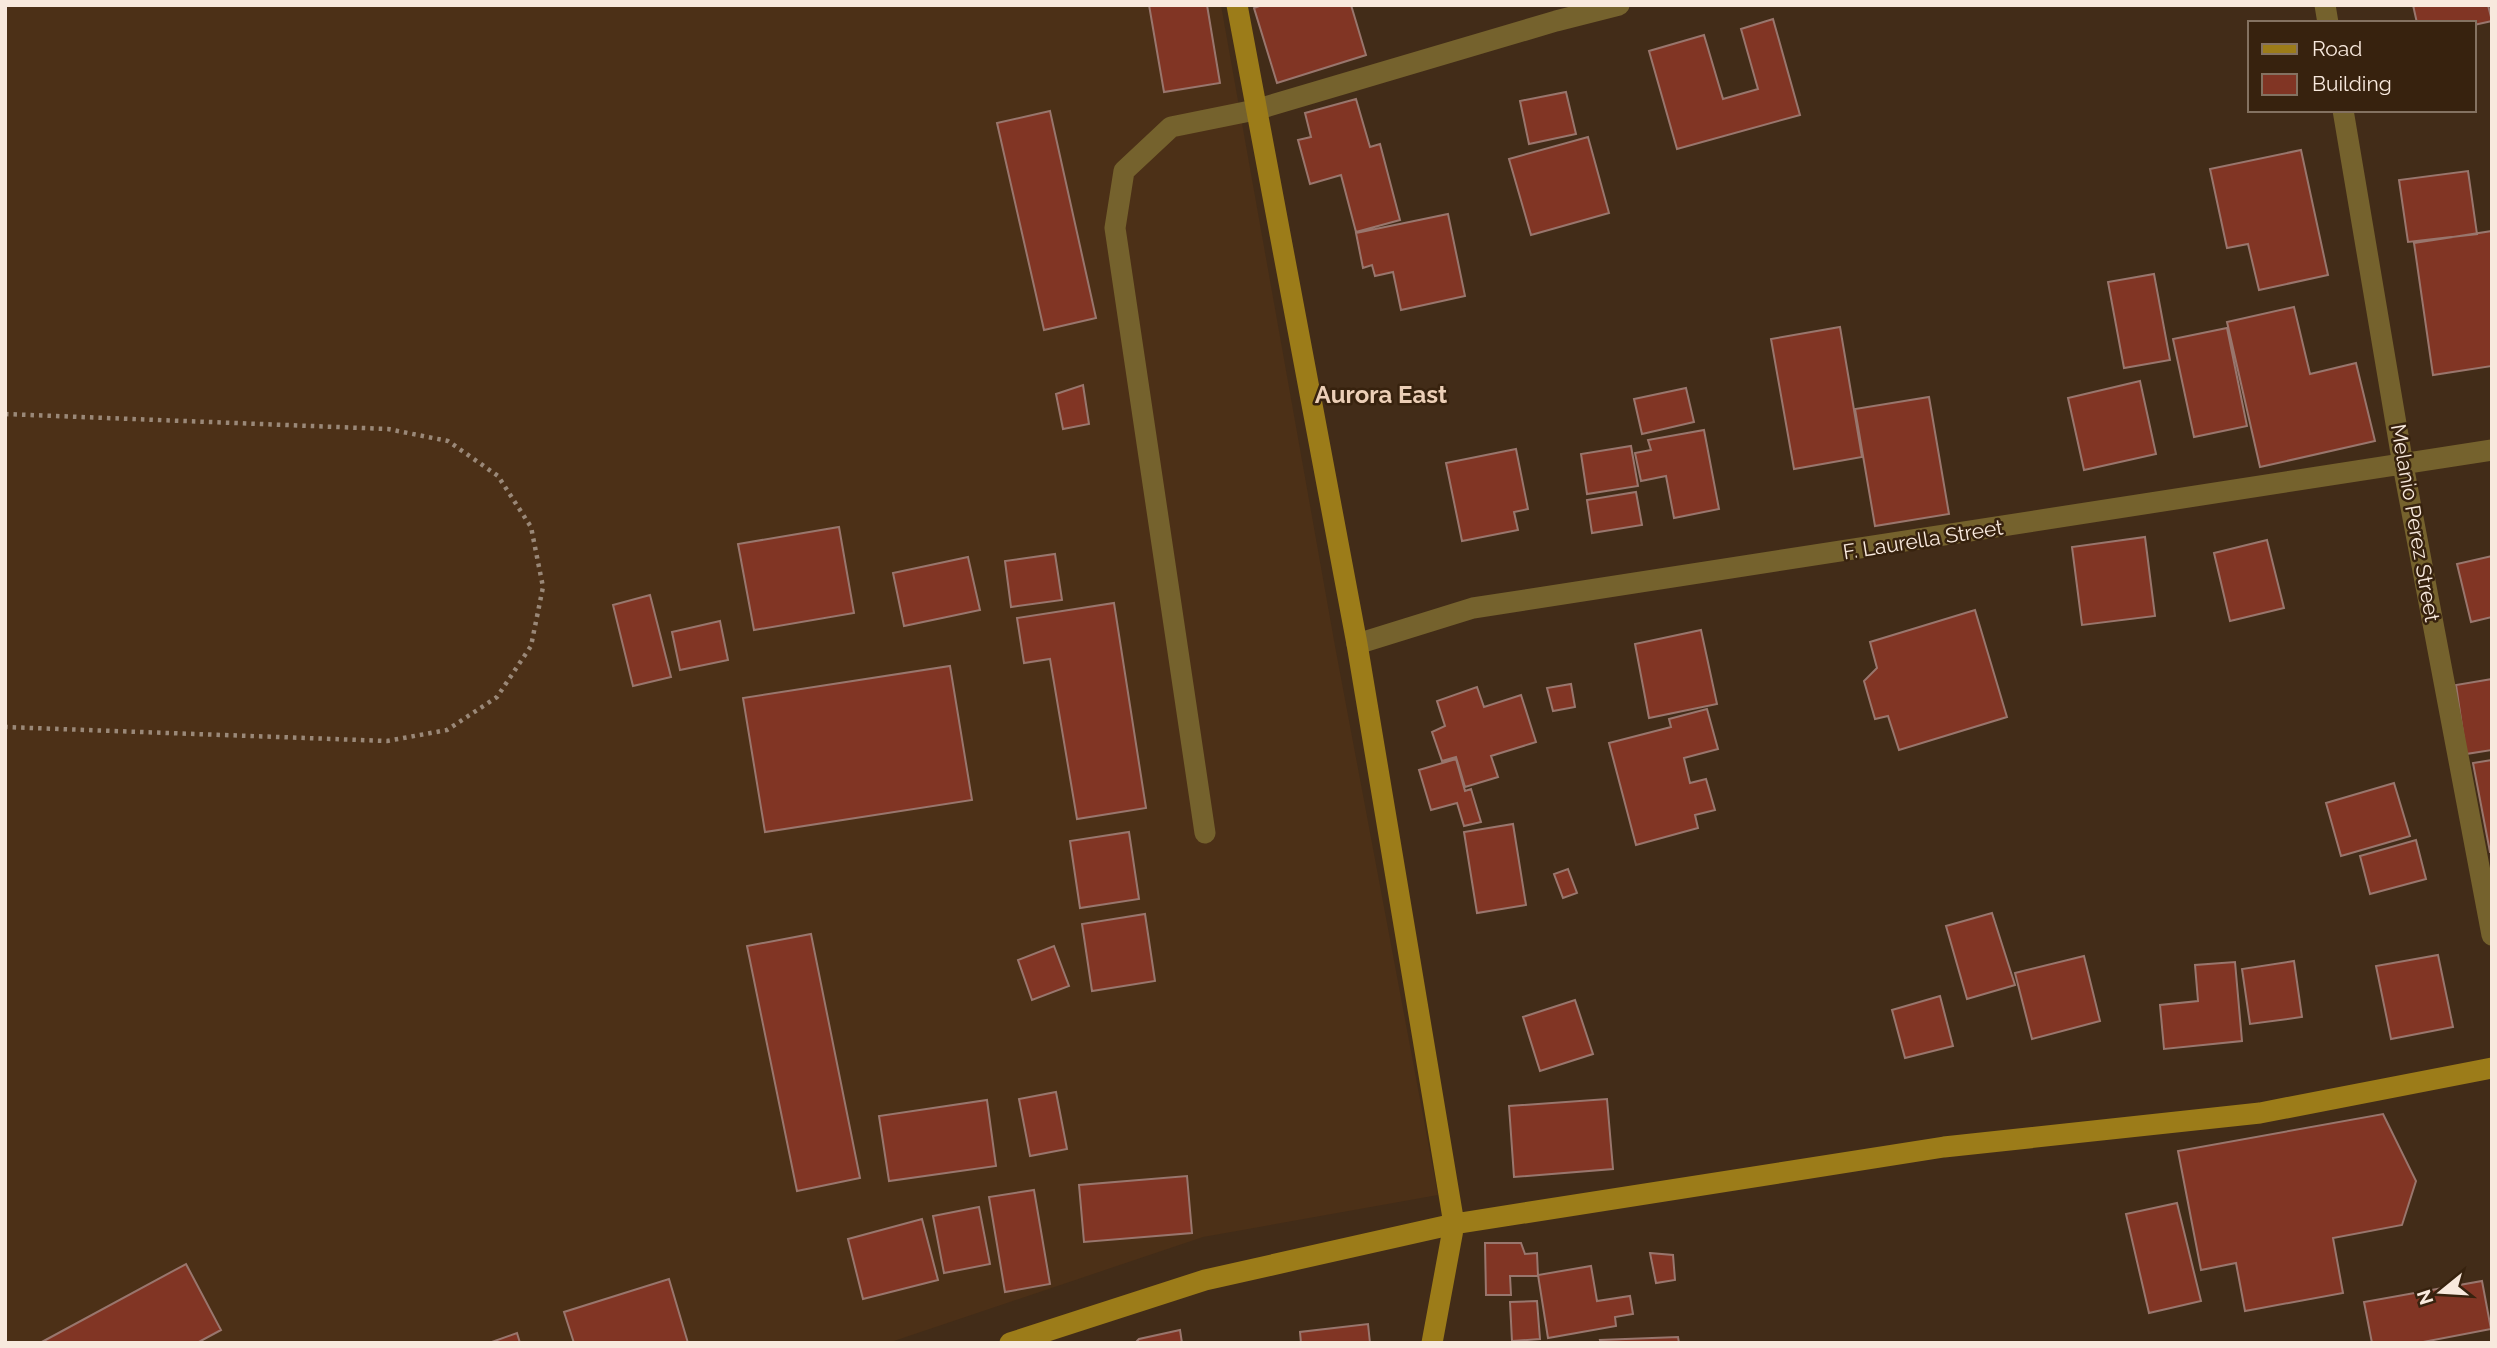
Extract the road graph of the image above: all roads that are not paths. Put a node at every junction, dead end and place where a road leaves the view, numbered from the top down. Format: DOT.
graph roads {
  1 [pos="1237,5"];
  2 [pos="1619,5"];
  3 [pos="1255,110"];
  4 [pos="2343,112"];
  5 [pos="2492,450"];
  6 [pos="2403,465"];
  7 [pos="1357,644"];
  8 [pos="1205,833"];
  9 [pos="2492,935"];
  10 [pos="2492,1068"];
  11 [pos="1454,1224"];
  12 [pos="1010,1343"];
  13 [pos="1432,1343"];
  1 -- 3 [label="street"];
  2 -- 3 [label="street"];
  3 -- 7 [label="street"];
  3 -- 8 [label="street"];
  4 -- 6 [label="street, Melanio Perez Street"];
  5 -- 6 [label="street, F. Laurella Street"];
  6 -- 7 [label="street, F. Laurella Street"];
  6 -- 9 [label="street, Melanio Perez Street"];
  7 -- 11 [label="street"];
  10 -- 11 [label="street"];
  11 -- 12 [label="street"];
  11 -- 13 [label="street"];
}
